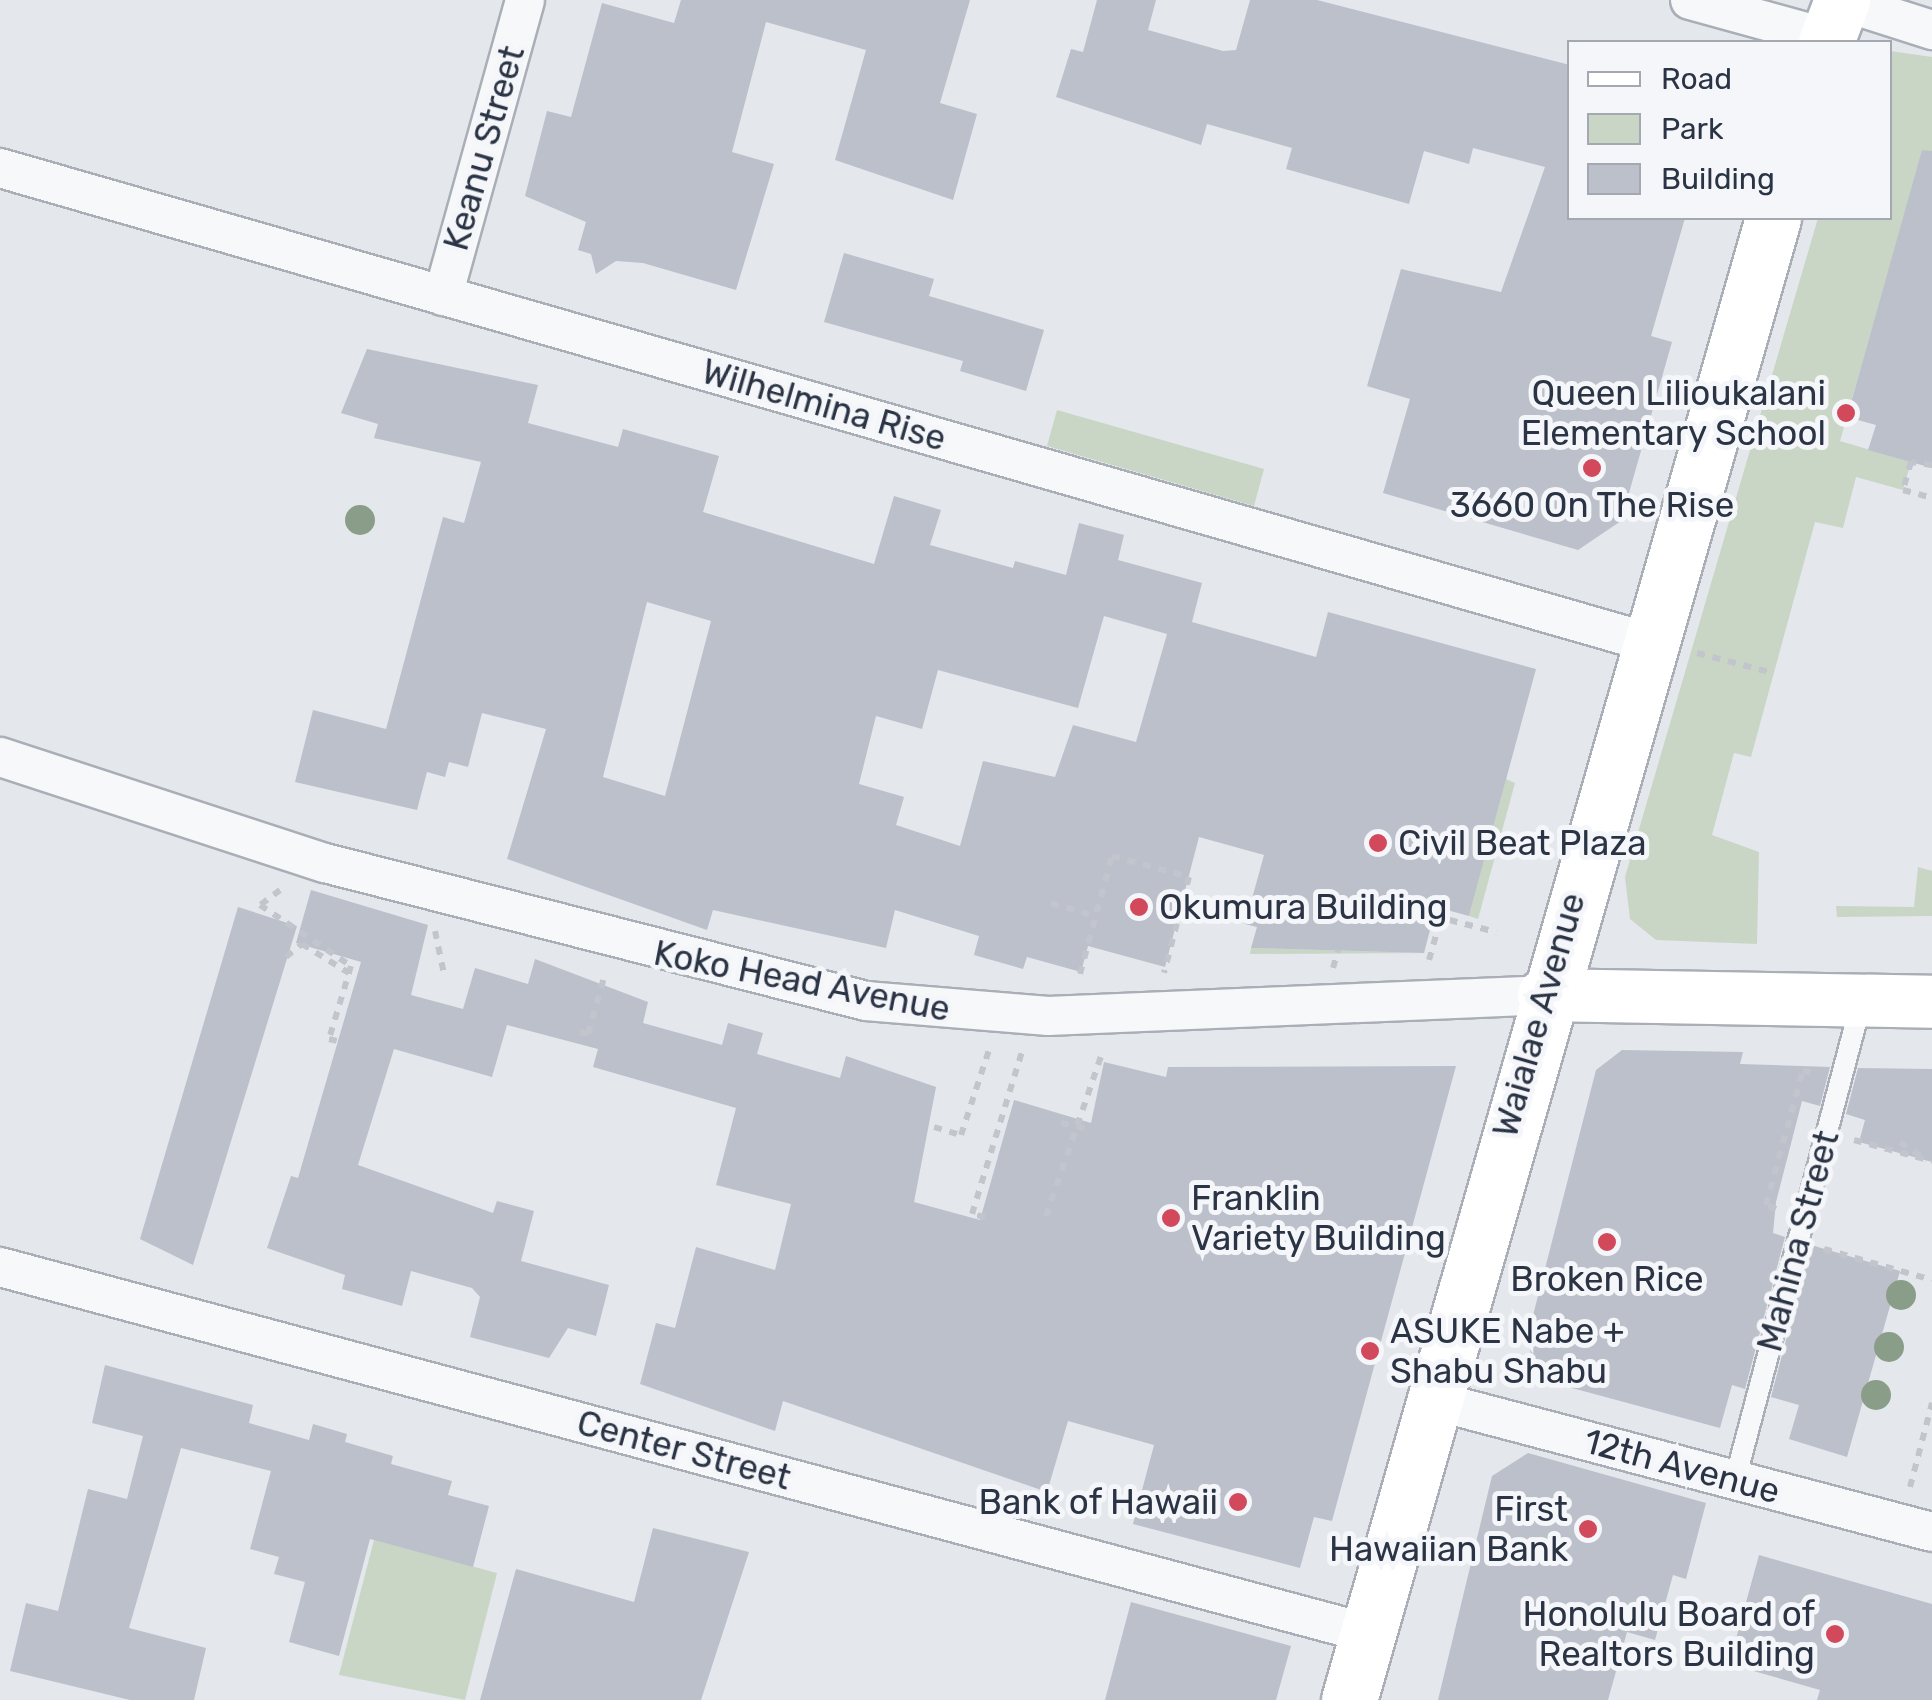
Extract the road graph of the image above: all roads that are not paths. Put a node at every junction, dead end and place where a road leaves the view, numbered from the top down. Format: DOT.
graph roads {
  1 [pos="525,0"];
  2 [pos="1690,0"];
  3 [pos="1834,20"];
  4 [pos="1932,30"];
  5 [pos="0,168"];
  6 [pos="1773,220"];
  7 [pos="443,296"];
  8 [pos="1669,647"];
  9 [pos="0,757"];
  10 [pos="1544,995"];
  11 [pos="1861,1001"];
  12 [pos="1932,1002"];
  13 [pos="0,1267"];
  14 [pos="1432,1400"];
  15 [pos="1735,1480"];
  16 [pos="1932,1532"];
  17 [pos="1367,1633"];
  18 [pos="1349,1700"];
  1 -- 7 [label="street, Keanu Street"];
  2 -- 3 [label="street"];
  3 -- 4 [label="street"];
  5 -- 7 [label="street, Wilhelmina Rise"];
  6 -- 8 [label="main road, Waialae Avenue"];
  7 -- 8 [label="street, Wilhelmina Rise"];
  8 -- 10 [label="main road, Waialae Avenue"];
  9 -- 10 [label="street, Koko Head Avenue"];
  10 -- 11 [label="street, Koko Head Avenue"];
  10 -- 14 [label="main road, Waialae Avenue"];
  11 -- 12 [label="street, Koko Head Avenue"];
  11 -- 15 [label="lane, Mahina Street"];
  13 -- 17 [label="street, Center Street"];
  14 -- 15 [label="street, 12th Avenue"];
  14 -- 17 [label="main road, Waialae Avenue"];
  15 -- 16 [label="street, 12th Avenue"];
  17 -- 18 [label="main road, Waialae Avenue"];
}
